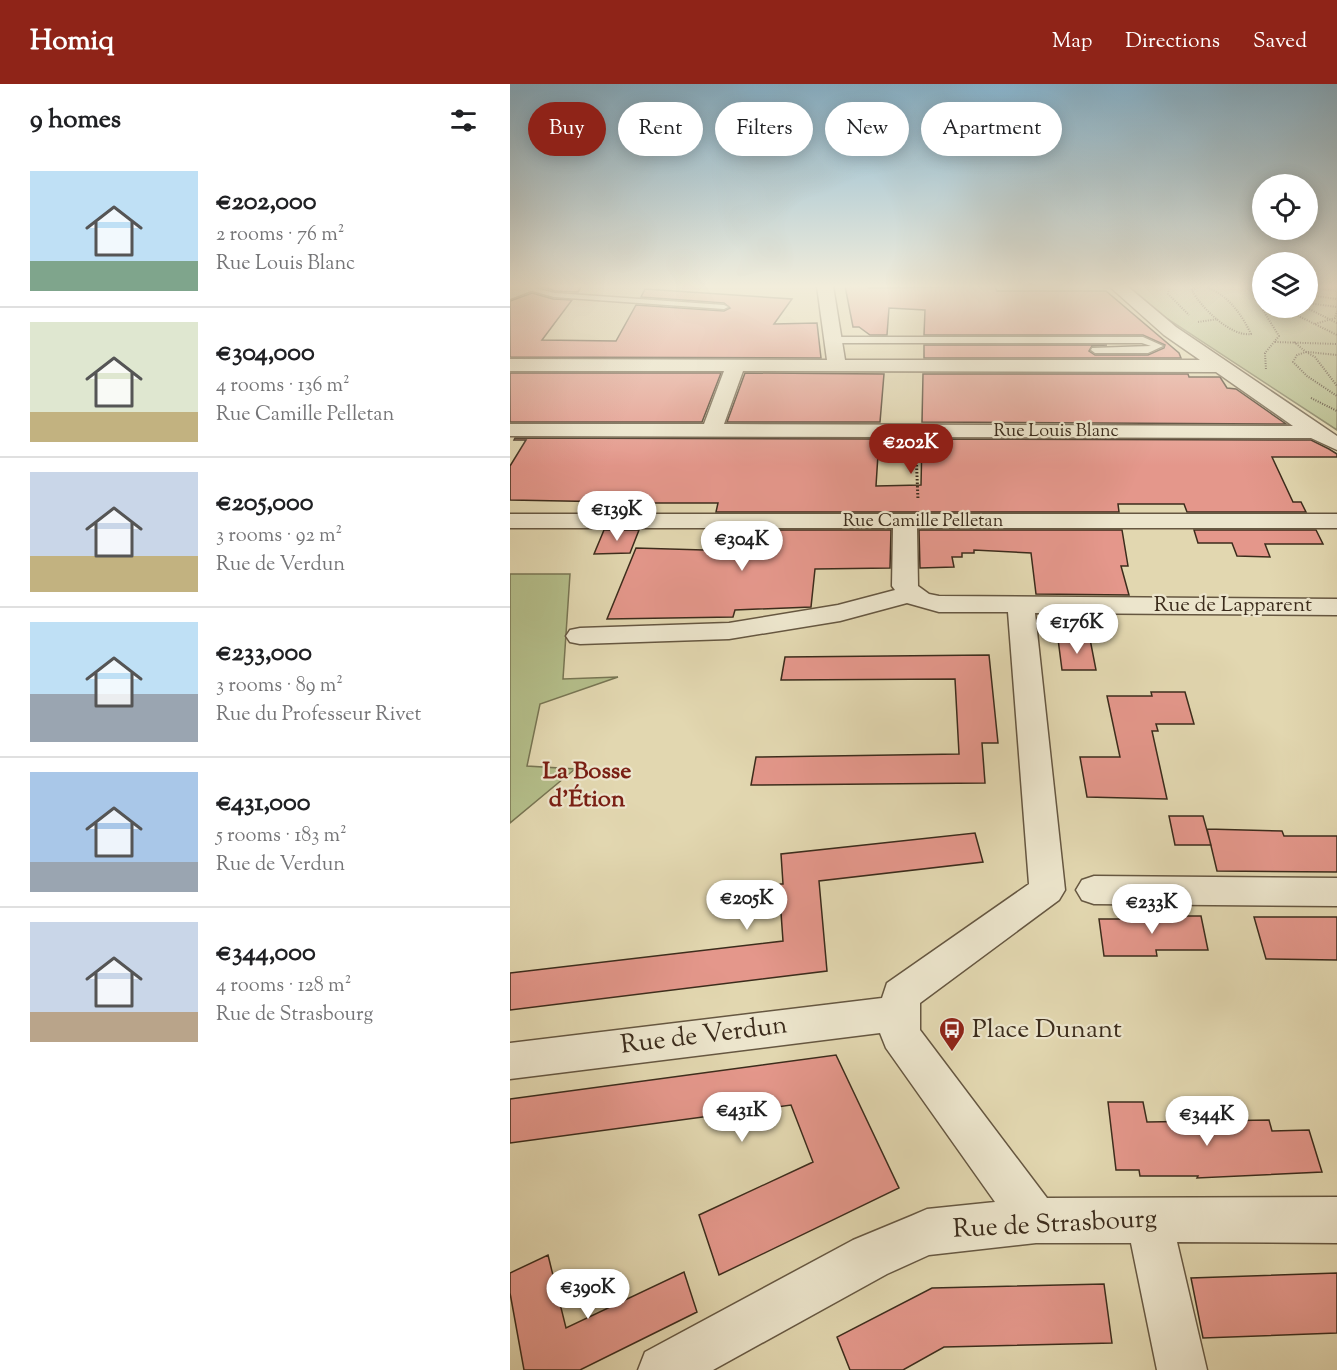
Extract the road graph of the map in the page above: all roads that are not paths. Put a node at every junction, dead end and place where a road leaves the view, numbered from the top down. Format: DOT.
graph roads {
  1 [pos="834,346"];
  2 [pos="1093,346"];
  3 [pos="1159,346"];
  4 [pos="1192,346"];
  5 [pos="1095,358"];
  6 [pos="510,365"];
  7 [pos="735,366"];
  8 [pos="837,366"];
  9 [pos="1221,366"];
  10 [pos="510,430"];
  11 [pos="711,432"];
  12 [pos="1315,432"];
  13 [pos="1337,444"];
  14 [pos="510,520"];
  15 [pos="1337,521"];
  16 [pos="912,522"];
  17 [pos="910,594"];
  18 [pos="1021,604"];
  19 [pos="1337,607"];
  20 [pos="580,636"];
  21 [pos="1094,890"];
  22 [pos="1337,892"];
  23 [pos="899,1014"];
  24 [pos="510,1061"];
  25 [pos="1036,1220"];
  26 [pos="1149,1220"];
  27 [pos="1337,1220"];
  28 [pos="663,1370"];
  29 [pos="1182,1370"];
  1 -- 8 [label="street"];
  2 -- 5 [label="lane"];
  3 -- 5 [label="lane"];
  4 -- 9 [label="street"];
  5 -- 8 [label="street"];
  5 -- 9 [label="street"];
  6 -- 7 [label="street"];
  7 -- 8 [label="street"];
  7 -- 11 [label="street"];
  9 -- 12 [label="street"];
  10 -- 11 [label="street, Rue Louis Blanc"];
  11 -- 12 [label="street, Rue Louis Blanc"];
  12 -- 13 [label="street"];
  14 -- 16 [label="street, Rue Camille Pelletan"];
  15 -- 16 [label="street, Rue Camille Pelletan"];
  16 -- 17 [label="street"];
  17 -- 18 [label="street, Rue de Lapparent"];
  17 -- 20 [label="street"];
  18 -- 19 [label="street, Rue de Lapparent"];
  18 -- 23 [label="street"];
  21 -- 22 [label="street"];
  23 -- 24 [label="street, Rue de Verdun"];
  23 -- 25 [label="street"];
  25 -- 26 [label="street, Rue de Strasbourg"];
  25 -- 28 [label="street, Rue de Strasbourg"];
  26 -- 27 [label="street, Rue de Strasbourg"];
  26 -- 29 [label="street"];
}
